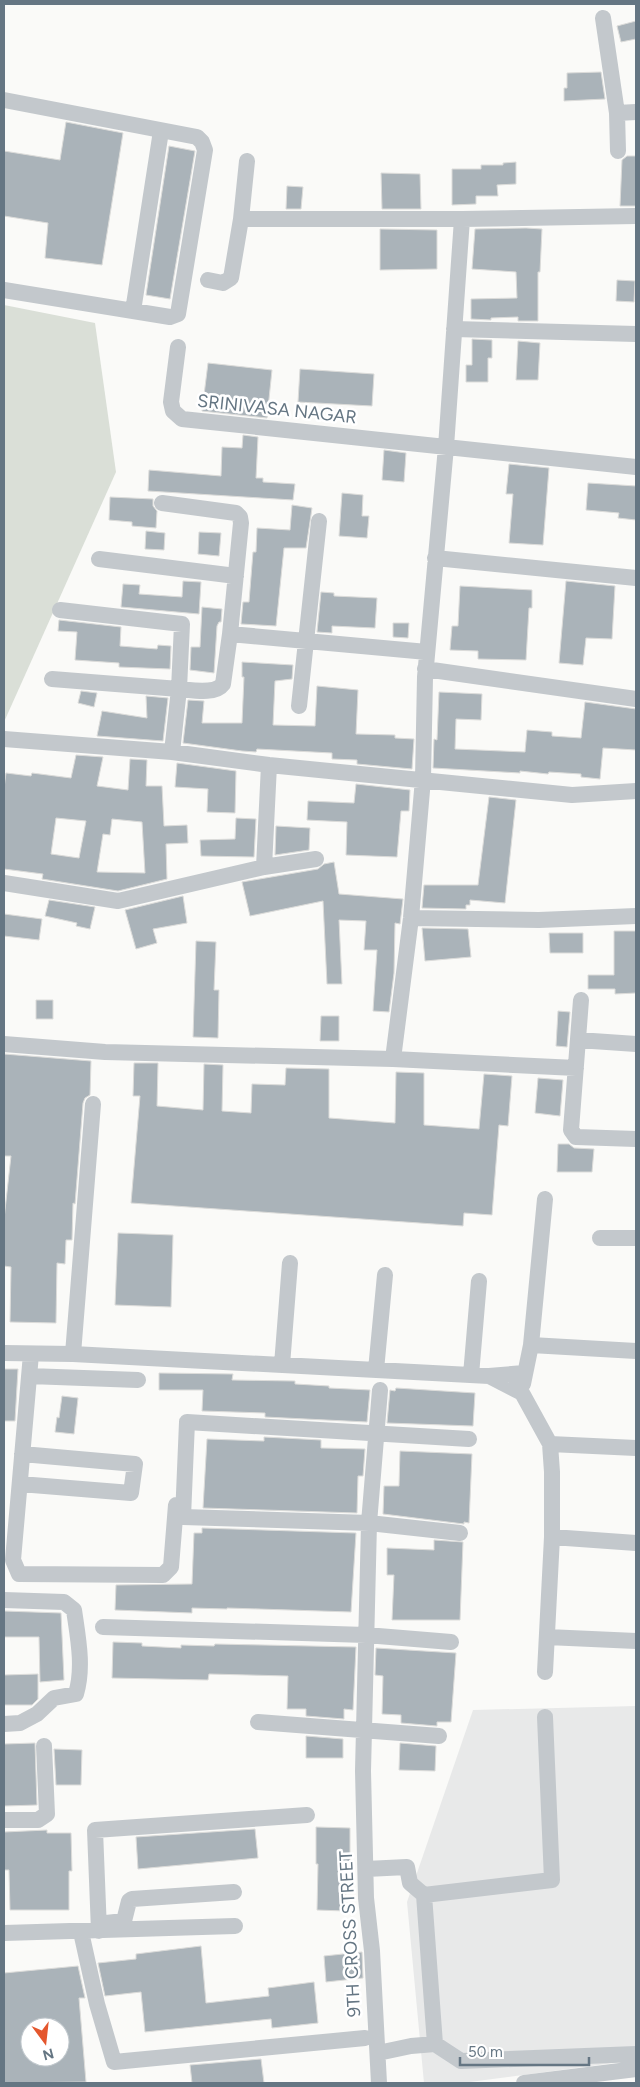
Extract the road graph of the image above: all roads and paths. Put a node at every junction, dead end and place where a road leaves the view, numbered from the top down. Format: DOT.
graph roads {
  1 [pos="603,18"];
  2 [pos="4,100"];
  3 [pos="636,112"];
  4 [pos="617,113"];
  5 [pos="161,130"];
  6 [pos="618,151"];
  7 [pos="247,161"];
  8 [pos="636,216"];
  9 [pos="242,219"];
  10 [pos="462,219"];
  11 [pos="208,280"];
  12 [pos="4,290"];
  13 [pos="133,311"];
  14 [pos="454,329"];
  15 [pos="636,334"];
  16 [pos="178,347"];
  17 [pos="446,447"];
  18 [pos="636,468"];
  19 [pos="162,503"];
  20 [pos="319,521"];
  21 [pos="435,558"];
  22 [pos="99,559"];
  23 [pos="236,576"];
  24 [pos="636,578"];
  25 [pos="60,610"];
  26 [pos="230,634"];
  27 [pos="305,640"];
  28 [pos="427,652"];
  29 [pos="425,669"];
  30 [pos="52,679"];
  31 [pos="179,689"];
  32 [pos="636,699"];
  33 [pos="299,706"];
  34 [pos="4,739"];
  35 [pos="172,752"];
  36 [pos="269,765"];
  37 [pos="423,778"];
  38 [pos="636,791"];
  39 [pos="316,859"];
  40 [pos="264,867"];
  41 [pos="4,884"];
  42 [pos="636,916"];
  43 [pos="411,918"];
  44 [pos="581,1000"];
  45 [pos="578,1040"];
  46 [pos="4,1044"];
  47 [pos="636,1044"];
  48 [pos="393,1060"];
  49 [pos="576,1068"];
  50 [pos="93,1104"];
  51 [pos="636,1140"];
  52 [pos="545,1199"];
  53 [pos="600,1238"];
  54 [pos="636,1238"];
  55 [pos="290,1263"];
  56 [pos="385,1274"];
  57 [pos="479,1281"];
  58 [pos="531,1345"];
  59 [pos="636,1351"];
  60 [pos="4,1353"];
  61 [pos="32,1354"];
  62 [pos="73,1354"];
  63 [pos="282,1365"];
  64 [pos="376,1370"];
  65 [pos="524,1374"];
  66 [pos="471,1375"];
  67 [pos="28,1376"];
  68 [pos="489,1376"];
  69 [pos="138,1380"];
  70 [pos="380,1390"];
  71 [pos="522,1393"];
  72 [pos="376,1435"];
  73 [pos="469,1440"];
  74 [pos="550,1444"];
  75 [pos="636,1448"];
  76 [pos="22,1454"];
  77 [pos="180,1460"];
  78 [pos="20,1484"];
  79 [pos="369,1523"];
  80 [pos="460,1533"];
  81 [pos="552,1537"];
  82 [pos="636,1544"];
  83 [pos="4,1600"];
  84 [pos="103,1627"];
  85 [pos="366,1635"];
  86 [pos="547,1637"];
  87 [pos="636,1641"];
  88 [pos="451,1642"];
  89 [pos="545,1672"];
  90 [pos="545,1717"];
  91 [pos="258,1722"];
  92 [pos="4,1724"];
  93 [pos="364,1730"];
  94 [pos="439,1736"];
  95 [pos="44,1746"];
  96 [pos="307,1815"];
  97 [pos="4,1820"];
  98 [pos="366,1869"];
  99 [pos="234,1892"];
  100 [pos="424,1895"];
  101 [pos="235,1926"];
  102 [pos="99,1927"];
  103 [pos="81,1932"];
  104 [pos="4,1933"];
  105 [pos="365,2038"];
  106 [pos="435,2044"];
  107 [pos="378,2053"];
  108 [pos="636,2054"];
  109 [pos="636,2069"];
  110 [pos="379,2083"];
  111 [pos="524,2083"];
  1 -- 4 [label="street"];
  2 -- 5 [label="street"];
  3 -- 4 [label="street"];
  4 -- 6 [label="street"];
  5 -- 13 [label="street"];
  5 -- 13 [label="street"];
  7 -- 9 [label="street"];
  8 -- 10 [label="street"];
  9 -- 10 [label="street"];
  9 -- 11 [label="street"];
  10 -- 14 [label="street"];
  12 -- 13 [label="street"];
  14 -- 15 [label="street"];
  14 -- 17 [label="street"];
  16 -- 17 [label="street, SRINIVASA NAGAR"];
  17 -- 18 [label="street"];
  17 -- 21 [label="street"];
  19 -- 23 [label="street"];
  20 -- 27 [label="street"];
  21 -- 24 [label="street"];
  21 -- 28 [label="street"];
  22 -- 23 [label="street"];
  23 -- 26 [label="street"];
  25 -- 31 [label="street"];
  26 -- 27 [label="street"];
  26 -- 31 [label="street"];
  27 -- 28 [label="street"];
  27 -- 33 [label="street"];
  28 -- 29 [label="street"];
  29 -- 32 [label="street"];
  29 -- 37 [label="street"];
  30 -- 31 [label="street"];
  31 -- 35 [label="street"];
  34 -- 35 [label="street"];
  35 -- 36 [label="street"];
  36 -- 37 [label="street"];
  36 -- 40 [label="street"];
  37 -- 38 [label="street"];
  37 -- 43 [label="street"];
  39 -- 40 [label="street"];
  40 -- 41 [label="street"];
  42 -- 43 [label="street"];
  43 -- 48 [label="street"];
  44 -- 45 [label="street"];
  45 -- 47 [label="street"];
  45 -- 49 [label="street"];
  46 -- 48 [label="street"];
  48 -- 49 [label="street"];
  49 -- 51 [label="street"];
  50 -- 62 [label="street"];
  52 -- 58 [label="street"];
  53 -- 54 [label="street"];
  55 -- 63 [label="street"];
  56 -- 64 [label="street"];
  57 -- 66 [label="street"];
  58 -- 59 [label="street"];
  58 -- 65 [label="street"];
  60 -- 61 [label="street"];
  61 -- 62 [label="street"];
  61 -- 67 [label="street"];
  62 -- 63 [label="street"];
  63 -- 64 [label="street"];
  64 -- 66 [label="street"];
  65 -- 68 [label="street"];
  65 -- 71 [label="street"];
  66 -- 68 [label="street"];
  67 -- 69 [label="street"];
  67 -- 76 [label="street"];
  68 -- 71 [label="street"];
  70 -- 72 [label="street, 9TH CROSS STREET"];
  71 -- 74 [label="street"];
  72 -- 73 [label="street"];
  72 -- 79 [label="street, 9TH CROSS STREET"];
  72 -- 79 [label="street"];
  74 -- 75 [label="street"];
  74 -- 81 [label="street"];
  76 -- 78 [label="street"];
  76 -- 78 [label="street"];
  77 -- 78 [label="street"];
  79 -- 80 [label="street"];
  79 -- 85 [label="street, 9TH CROSS STREET"];
  81 -- 82 [label="street"];
  81 -- 86 [label="street"];
  83 -- 92 [label="street"];
  84 -- 85 [label="street"];
  85 -- 88 [label="street"];
  85 -- 93 [label="street, 9TH CROSS STREET"];
  86 -- 87 [label="street"];
  86 -- 89 [label="street"];
  90 -- 100 [label="street"];
  91 -- 93 [label="street"];
  93 -- 94 [label="street"];
  93 -- 98 [label="street, 9TH CROSS STREET"];
  95 -- 97 [label="street"];
  96 -- 102 [label="street"];
  98 -- 100 [label="street"];
  98 -- 107 [label="street, 9TH CROSS STREET"];
  99 -- 102 [label="street"];
  100 -- 106 [label="street"];
  101 -- 102 [label="street"];
  102 -- 103 [label="street"];
  103 -- 104 [label="street"];
  103 -- 105 [label="street"];
  106 -- 107 [label="street"];
  106 -- 108 [label="street"];
  107 -- 110 [label="street, 9TH CROSS STREET"];
  109 -- 111 [label="street"];
}
